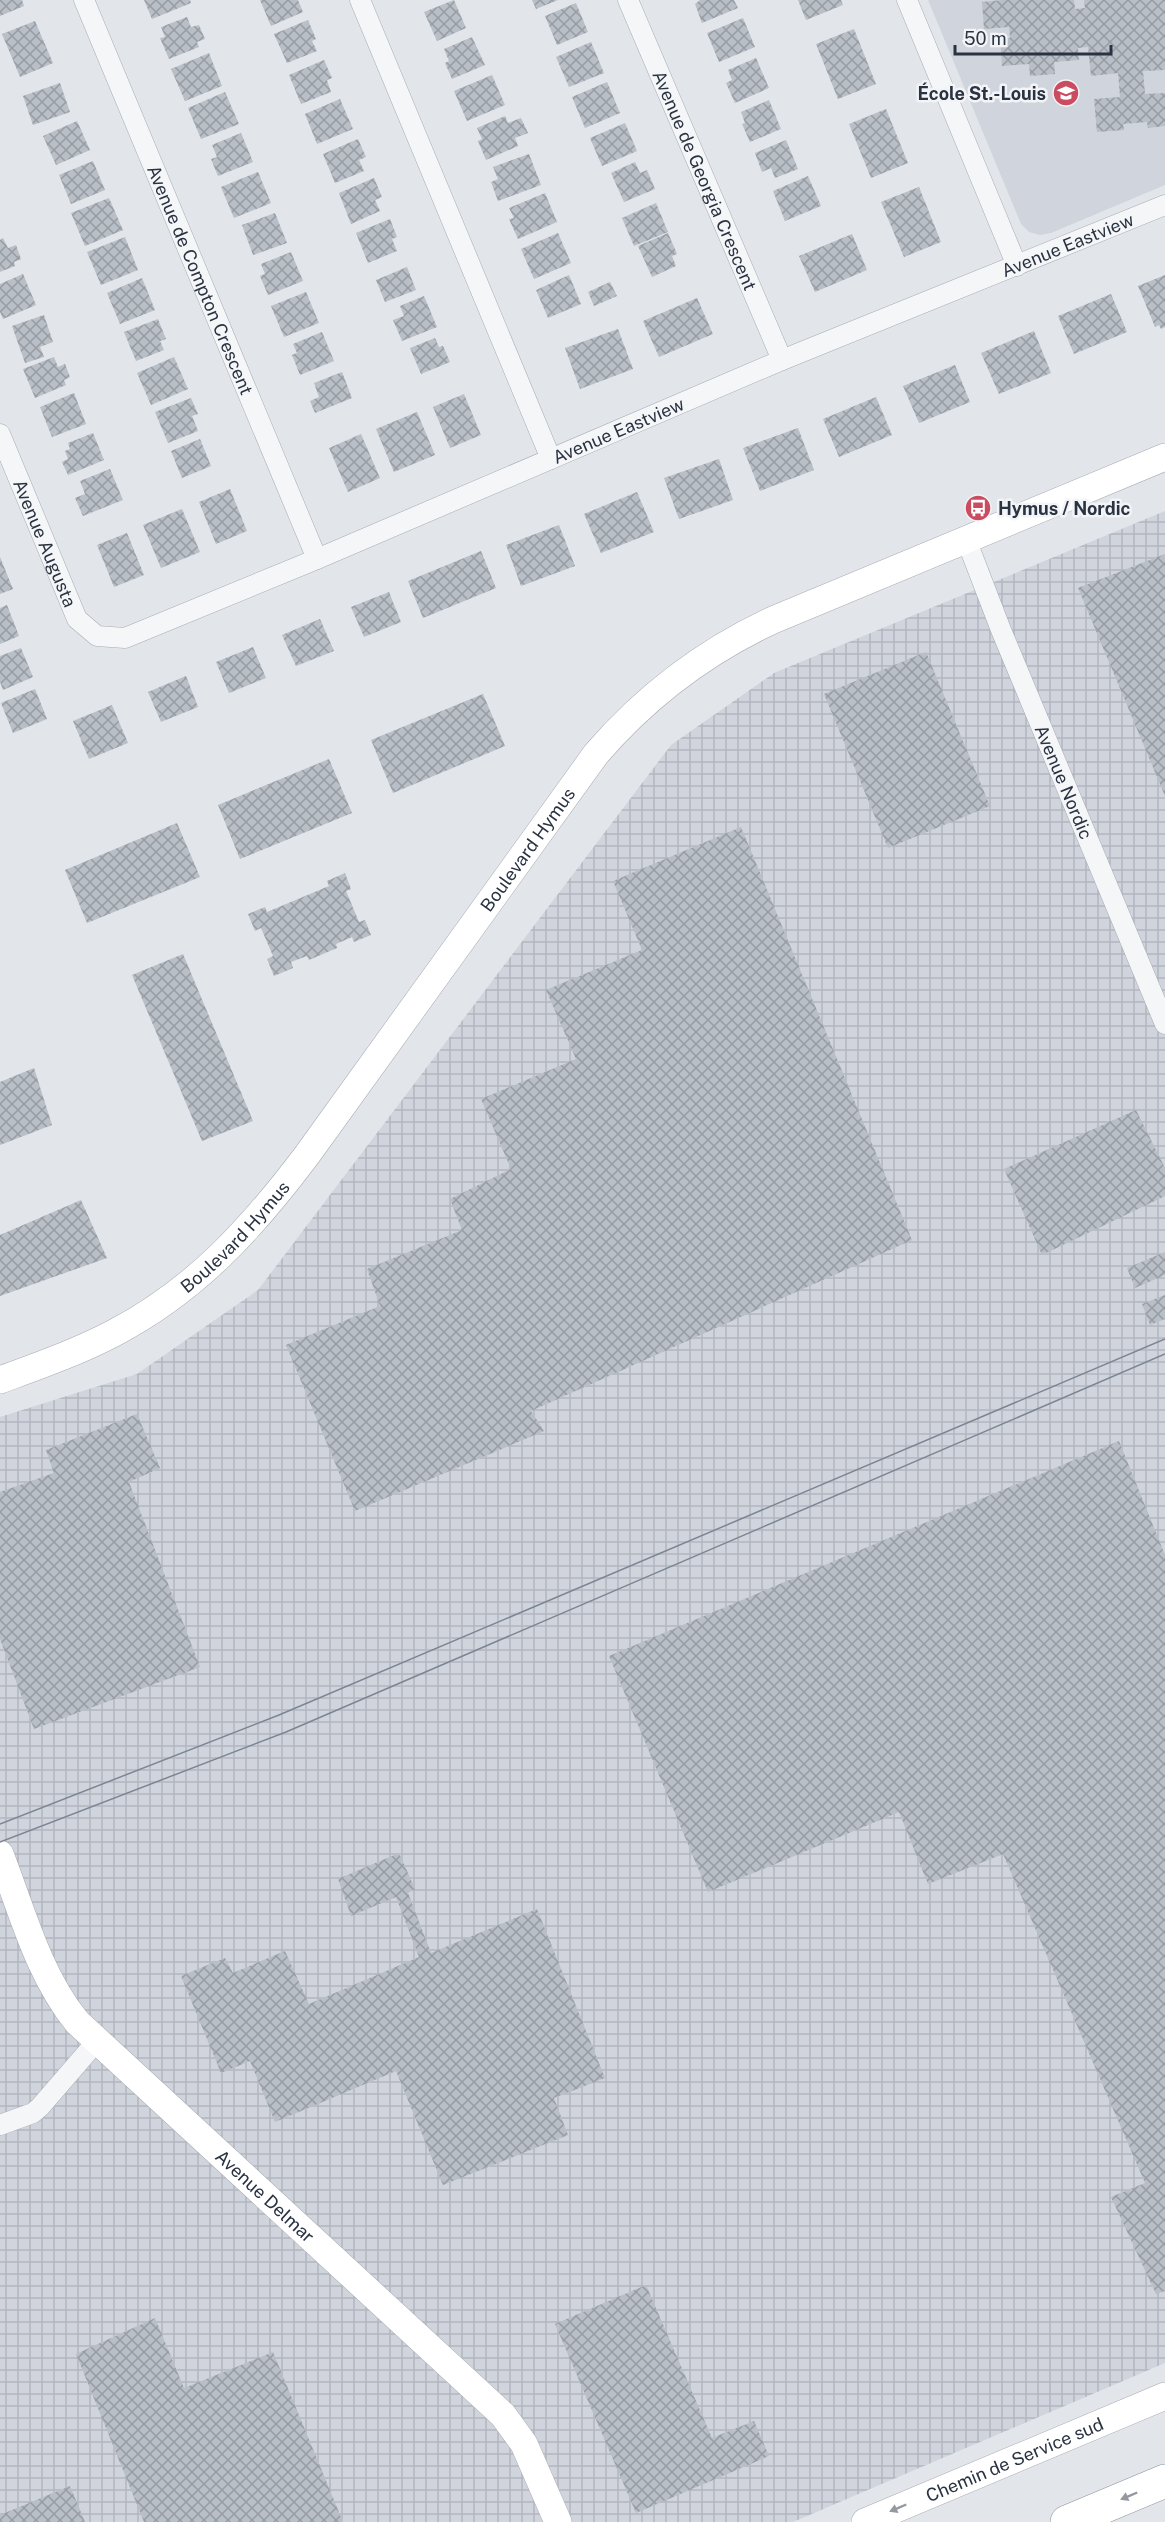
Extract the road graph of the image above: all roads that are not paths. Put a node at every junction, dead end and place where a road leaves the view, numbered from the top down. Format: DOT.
graph roads {
  1 [pos="84,0"];
  2 [pos="360,0"];
  3 [pos="628,0"];
  4 [pos="907,0"];
  5 [pos="1165,205"];
  6 [pos="1017,266"];
  7 [pos="782,360"];
  8 [pos="0,434"];
  9 [pos="1165,457"];
  10 [pos="550,459"];
  11 [pos="966,539"];
  12 [pos="317,559"];
  13 [pos="77,619"];
  14 [pos="1165,1024"];
  15 [pos="0,1380"];
  16 [pos="0,1854"];
  17 [pos="97,2041"];
  18 [pos="0,2125"];
  19 [pos="1165,2396"];
  20 [pos="1165,2481"];
  21 [pos="558,2522"];
  22 [pos="865,2522"];
  23 [pos="1067,2522"];
  1 -- 12 [label="street, Avenue de Compton Crescent"];
  2 -- 10 [label="street"];
  3 -- 7 [label="street, Avenue de Georgia Crescent"];
  4 -- 6 [label="street"];
  5 -- 6 [label="street, Avenue Eastview"];
  6 -- 7 [label="street, Avenue Eastview"];
  7 -- 10 [label="street, Avenue Eastview"];
  8 -- 13 [label="street, Avenue Augusta"];
  9 -- 11 [label="street, Boulevard Hymus"];
  10 -- 12 [label="street, Avenue Eastview"];
  11 -- 14 [label="street, Avenue Nordic"];
  11 -- 15 [label="street, Boulevard Hymus"];
  12 -- 13 [label="street, Avenue Eastview"];
  16 -- 17 [label="street, Avenue Delmar"];
  17 -- 18 [label="street"];
  17 -- 21 [label="street, Avenue Delmar"];
  19 -- 22 [label="street, Chemin de Service sud, one-way"];
  20 -- 23 [label="highway, one-way"];
}
